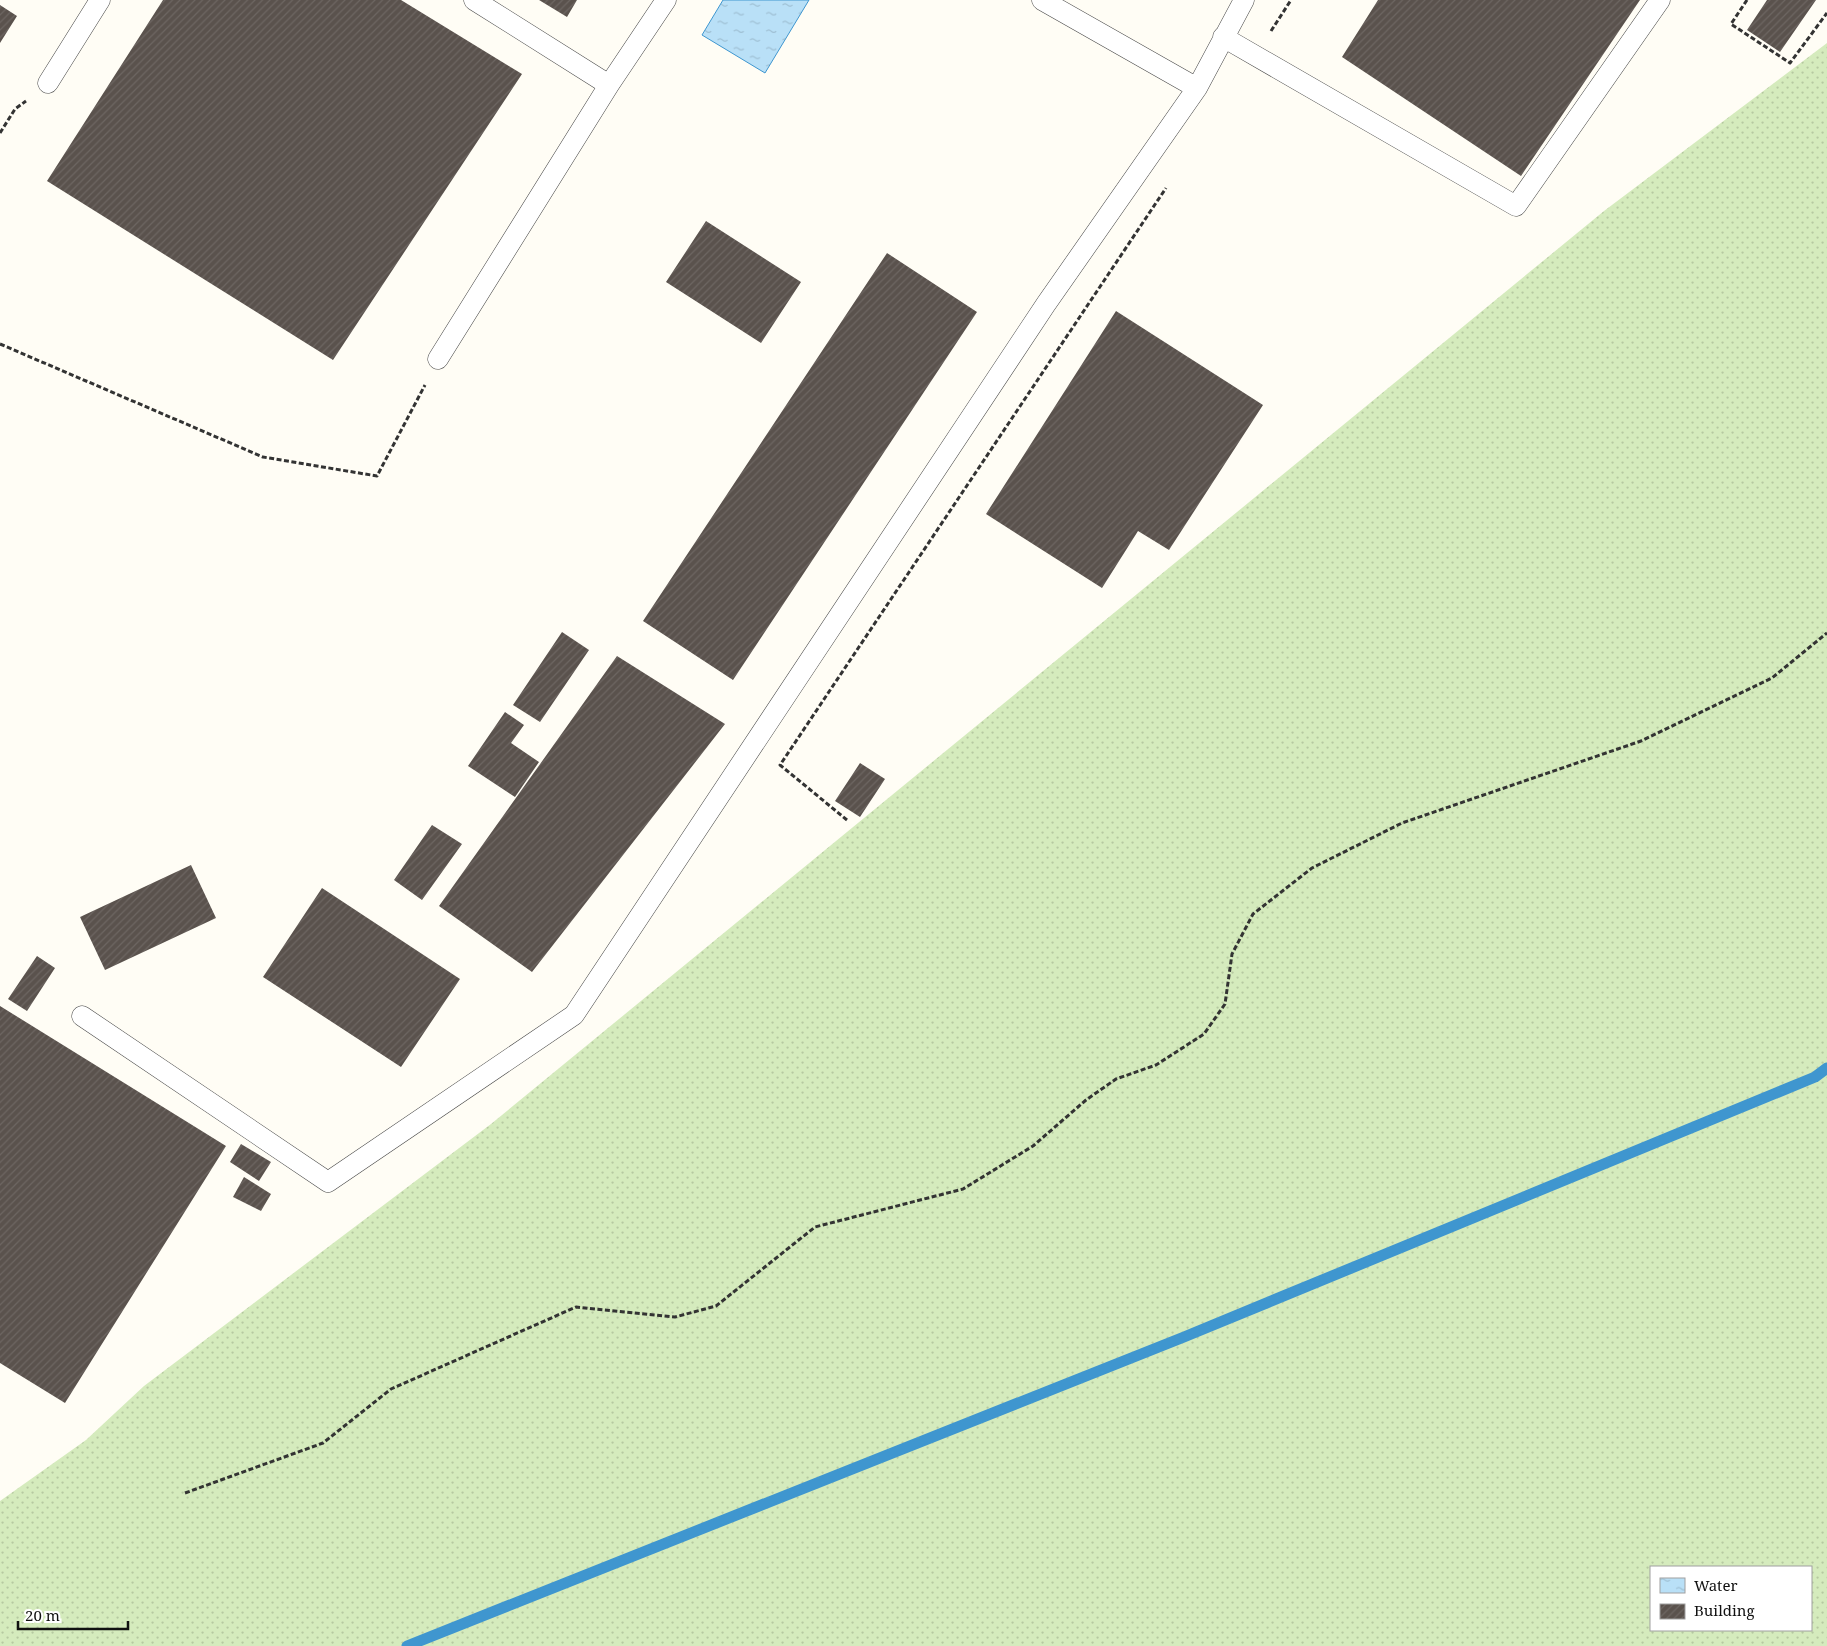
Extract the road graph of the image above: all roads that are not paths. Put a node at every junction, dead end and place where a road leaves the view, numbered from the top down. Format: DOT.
graph roads {
  1 [pos="100,0"];
  2 [pos="474,0"];
  3 [pos="666,0"];
  4 [pos="1042,0"];
  5 [pos="1244,0"];
  6 [pos="1660,0"];
  7 [pos="1223,37"];
  8 [pos="48,83"];
  9 [pos="608,85"];
  10 [pos="1197,88"];
  11 [pos="438,359"];
  12 [pos="82,1016"];
  1 -- 8 [label="lane"];
  2 -- 9 [label="lane"];
  3 -- 9 [label="lane"];
  4 -- 10 [label="lane"];
  5 -- 7 [label="lane"];
  6 -- 7 [label="lane"];
  7 -- 10 [label="lane"];
  9 -- 11 [label="lane"];
  10 -- 12 [label="lane"];
}
